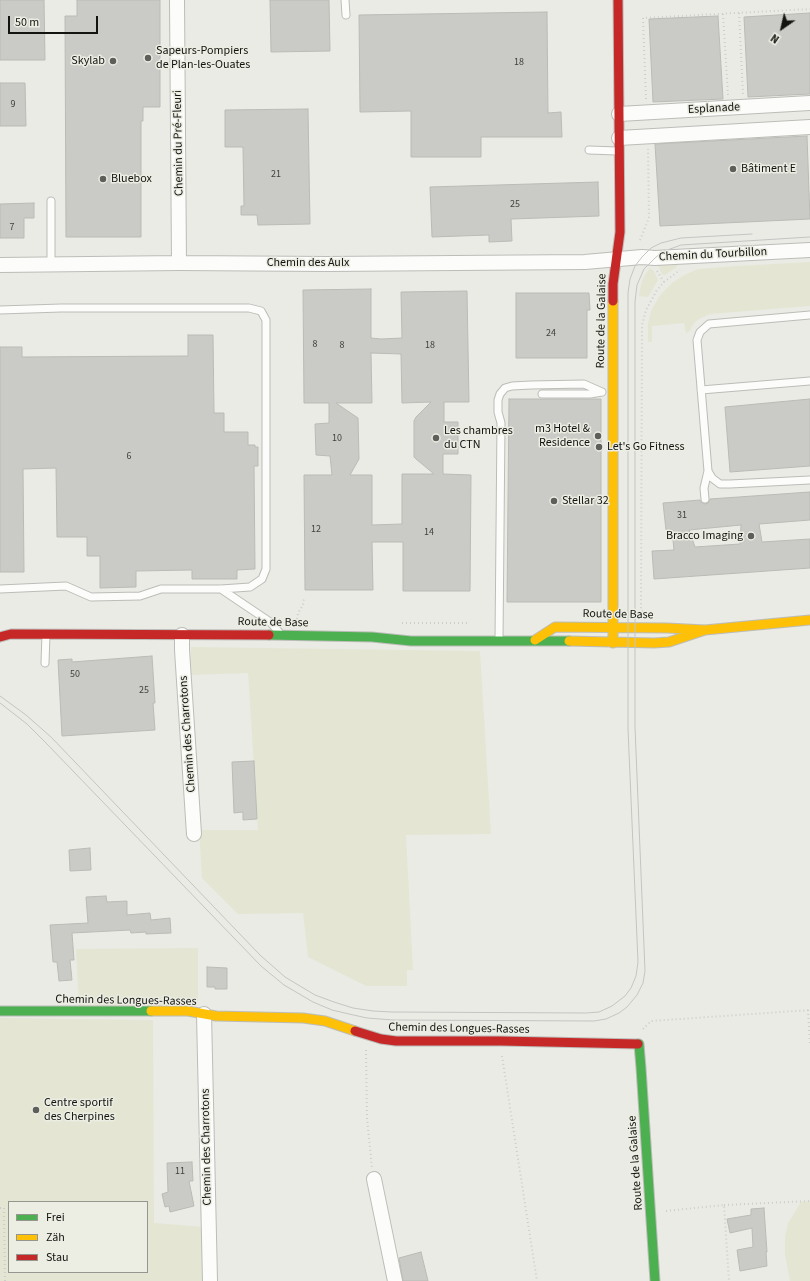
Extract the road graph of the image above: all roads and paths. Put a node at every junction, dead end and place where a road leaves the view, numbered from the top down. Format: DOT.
graph roads {
  1 [pos="177,0"];
  2 [pos="345,0"];
  3 [pos="618,0"];
  4 [pos="810,9"];
  5 [pos="739,13"];
  6 [pos="346,14"];
  7 [pos="723,14"];
  8 [pos="810,103"];
  9 [pos="744,107"];
  10 [pos="729,108"];
  11 [pos="647,112"];
  12 [pos="619,114"];
  13 [pos="810,127"];
  14 [pos="648,136"];
  15 [pos="619,144"];
  16 [pos="590,150"];
  17 [pos="51,201"];
  18 [pos="637,236"];
  19 [pos="810,250"];
  20 [pos="616,259"];
  21 [pos="180,263"];
  22 [pos="0,265"];
  23 [pos="51,265"];
  24 [pos="683,268"];
  25 [pos="0,310"];
  26 [pos="810,315"];
  27 [pos="810,381"];
  28 [pos="702,390"];
  29 [pos="602,392"];
  30 [pos="612,393"];
  31 [pos="542,394"];
  32 [pos="708,472"];
  33 [pos="810,480"];
  34 [pos="705,499"];
  35 [pos="0,589"];
  36 [pos="221,590"];
  37 [pos="304,597"];
  38 [pos="647,613"];
  39 [pos="297,619"];
  40 [pos="810,620"];
  41 [pos="613,627"];
  42 [pos="0,630"];
  43 [pos="705,630"];
  44 [pos="10,634"];
  45 [pos="46,634"];
  46 [pos="182,634"];
  47 [pos="282,635"];
  48 [pos="0,637"];
  49 [pos="535,640"];
  50 [pos="499,641"];
  51 [pos="613,643"];
  52 [pos="45,663"];
  53 [pos="194,834"];
  54 [pos="809,1010"];
  55 [pos="0,1011"];
  56 [pos="204,1014"];
  57 [pos="368,1035"];
  58 [pos="501,1041"];
  59 [pos="638,1044"];
  60 [pos="810,1044"];
  61 [pos="374,1179"];
  62 [pos="810,1201"];
  63 [pos="724,1205"];
  64 [pos="0,1208"];
  65 [pos="651,1213"];
  66 [pos="5,1281"];
  67 [pos="210,1281"];
  68 [pos="395,1281"];
  69 [pos="537,1281"];
  70 [pos="655,1281"];
  71 [pos="729,1281"];
  1 -- 21 [label="street, Chemin du Pré-Fleuri"];
  2 -- 6 [label="lane"];
  3 -- 12 [label="street, Route de la Galaise"];
  4 -- 5 [label="path"];
  5 -- 7 [label="path"];
  5 -- 9 [label="path"];
  7 -- 10 [label="path"];
  7 -- 11 [label="path"];
  8 -- 9 [label="street, Esplanade"];
  9 -- 10 [label="street, Esplanade"];
  10 -- 11 [label="street, Esplanade"];
  11 -- 12 [label="street, Esplanade"];
  12 -- 15 [label="street, Route de la Galaise"];
  13 -- 14 [label="street, Esplanade"];
  14 -- 15 [label="street, Esplanade"];
  14 -- 18 [label="path"];
  15 -- 16 [label="lane"];
  15 -- 20 [label="street, Route de la Galaise"];
  17 -- 23 [label="lane"];
  19 -- 20 [label="street, Chemin du Tourbillon"];
  20 -- 21 [label="street, Chemin des Aulx"];
  20 -- 30 [label="street, Route de la Galaise"];
  21 -- 23 [label="street, Chemin des Aulx"];
  22 -- 23 [label="street, Chemin des Aulx"];
  24 -- 38 [label="path"];
  25 -- 36 [label="lane"];
  26 -- 28 [label="lane"];
  27 -- 28 [label="lane"];
  28 -- 32 [label="lane"];
  29 -- 30 [label="lane"];
  29 -- 31 [label="lane"];
  29 -- 50 [label="lane"];
  30 -- 41 [label="street, Route de la Galaise"];
  32 -- 33 [label="lane"];
  32 -- 34 [label="lane"];
  35 -- 36 [label="lane"];
  36 -- 47 [label="lane"];
  37 -- 39 [label="path"];
  40 -- 43 [label="street, Route de Base"];
  41 -- 43 [label="street, Route de Base"];
  41 -- 49 [label="street, Route de Base"];
  41 -- 51 [label="street, Route de la Galaise"];
  42 -- 44 [label="street, Route de Base"];
  43 -- 51 [label="street, Route de Base"];
  44 -- 45 [label="street, Route de Base"];
  44 -- 48 [label="street, Route de Base"];
  45 -- 46 [label="street, Route de Base"];
  45 -- 52 [label="lane"];
  46 -- 47 [label="street, Route de Base"];
  46 -- 53 [label="street, Chemin des Charrotons"];
  47 -- 50 [label="street, Route de Base"];
  49 -- 50 [label="street, Route de Base"];
  49 -- 51 [label="street, Route de Base"];
  54 -- 59 [label="path"];
  54 -- 60 [label="path"];
  55 -- 56 [label="street, Chemin des Longues-Rasses"];
  56 -- 57 [label="street, Chemin des Longues-Rasses"];
  56 -- 67 [label="street, Chemin des Charrotons"];
  57 -- 58 [label="street, Chemin des Longues-Rasses"];
  57 -- 61 [label="path"];
  58 -- 59 [label="street, Chemin des Longues-Rasses"];
  58 -- 69 [label="path"];
  59 -- 65 [label="street, Route de la Galaise"];
  61 -- 68 [label="street"];
  62 -- 63 [label="path"];
  63 -- 65 [label="path"];
  63 -- 71 [label="path"];
  64 -- 66 [label="path"];
  65 -- 70 [label="street, Route de la Galaise"];
}
